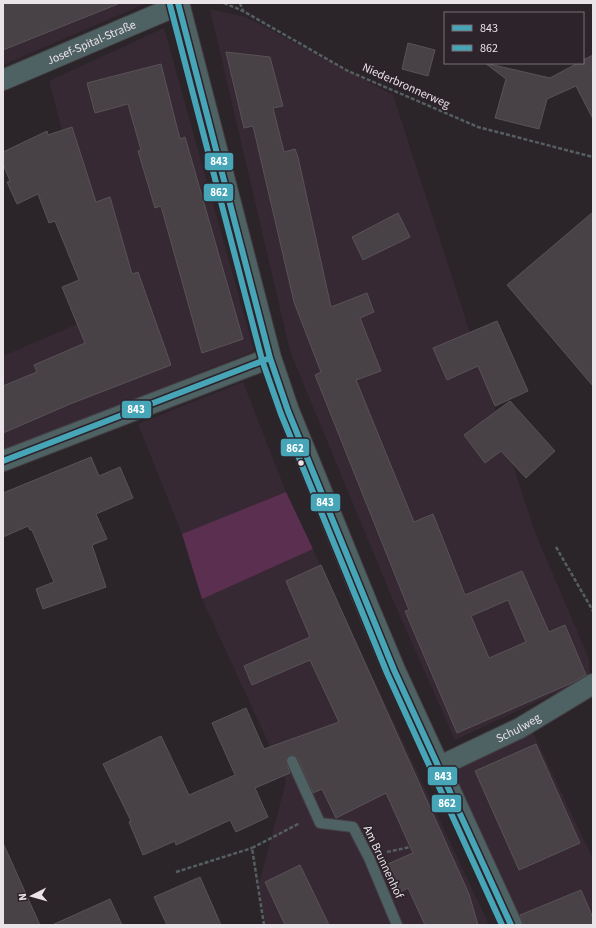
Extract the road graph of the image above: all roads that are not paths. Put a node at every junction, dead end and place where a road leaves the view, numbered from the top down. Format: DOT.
graph roads {
  1 [pos="179,4"];
  2 [pos="3,80"];
  3 [pos="270,358"];
  4 [pos="3,461"];
  5 [pos="593,684"];
  6 [pos="292,762"];
  7 [pos="440,766"];
  8 [pos="511,924"];
  9 [pos="397,925"];
  1 -- 2 [label="street, Josef-Spital-Straße"];
  1 -- 3 [label="street"];
  3 -- 4 [label="street"];
  3 -- 7 [label="street"];
  5 -- 7 [label="street, Schulweg"];
  6 -- 9 [label="lane, Am Brunnenhof"];
  7 -- 8 [label="street"];
}
